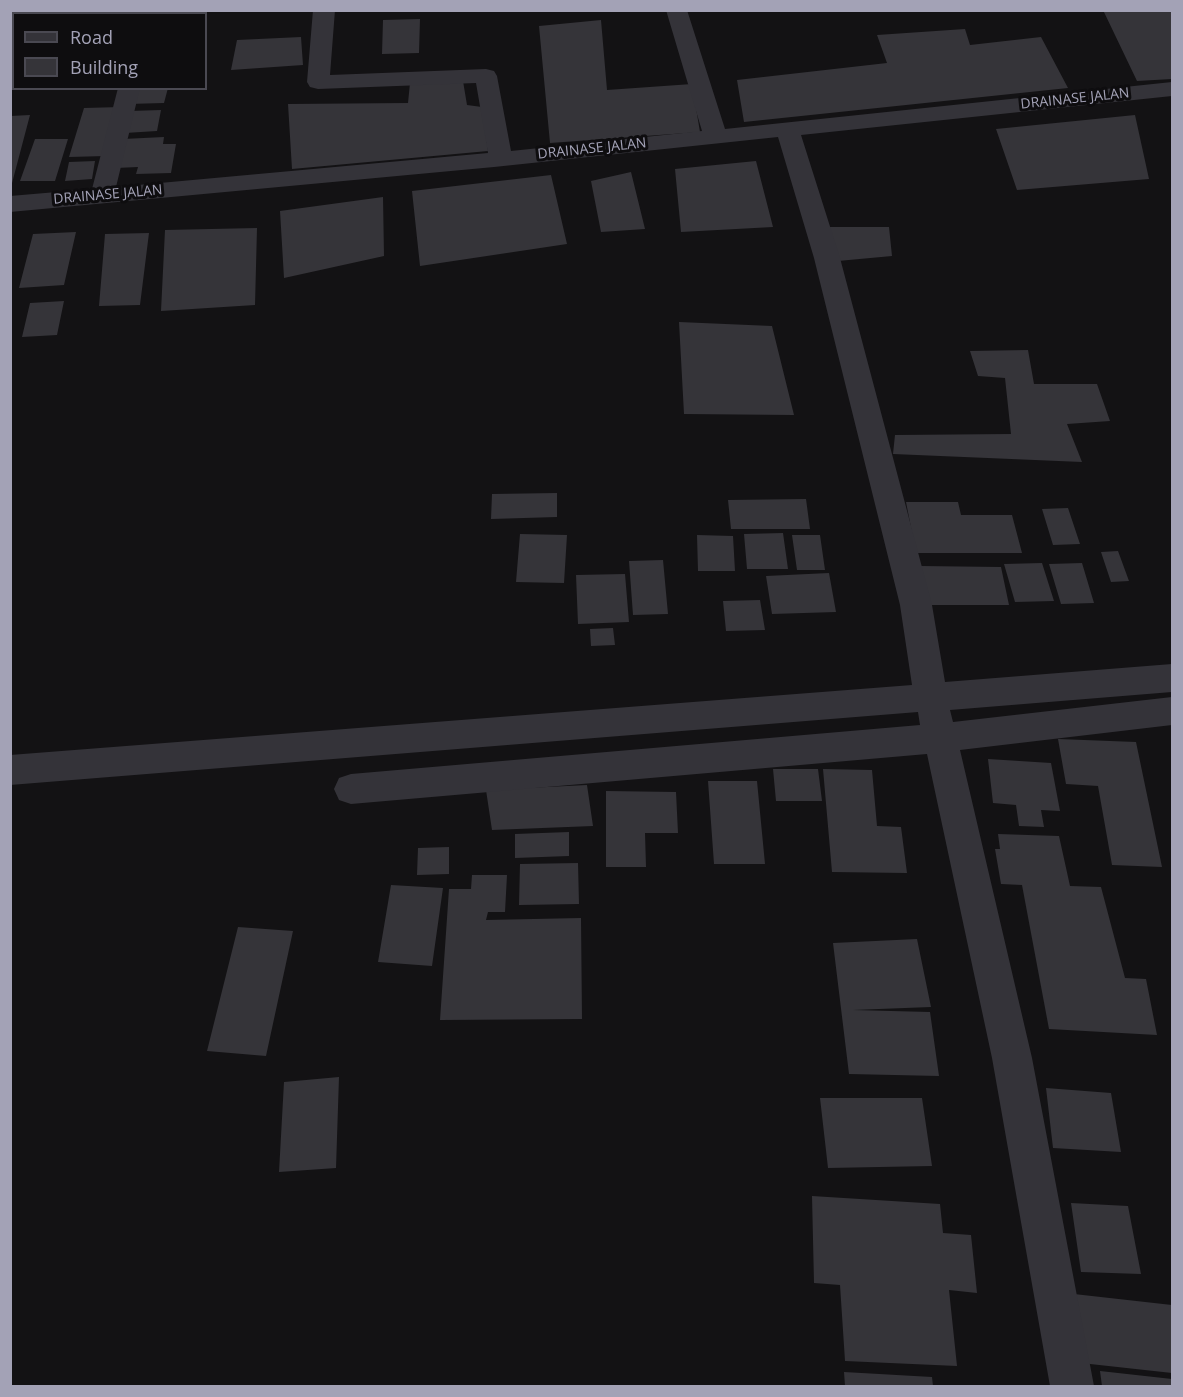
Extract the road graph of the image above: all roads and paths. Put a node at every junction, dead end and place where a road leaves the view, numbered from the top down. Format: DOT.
graph roads {
  1 [pos="324,10"];
  2 [pos="676,10"];
  3 [pos="1173,89"];
  4 [pos="128,90"];
  5 [pos="787,129"];
  6 [pos="716,136"];
  7 [pos="501,159"];
  8 [pos="102,196"];
  9 [pos="10,204"];
  10 [pos="1173,678"];
  11 [pos="931,698"];
  12 [pos="1173,711"];
  13 [pos="940,738"];
  14 [pos="10,771"];
  15 [pos="351,789"];
  16 [pos="1072,1386"];
  1 -- 7 [label="street"];
  2 -- 6 [label="street"];
  3 -- 5 [label="street, DRAINASE JALAN"];
  4 -- 8 [label="street"];
  5 -- 6 [label="street, DRAINASE JALAN"];
  5 -- 11 [label="street"];
  6 -- 7 [label="street, DRAINASE JALAN"];
  7 -- 8 [label="street, DRAINASE JALAN"];
  8 -- 9 [label="street, DRAINASE JALAN"];
  10 -- 11 [label="street"];
  11 -- 13 [label="street"];
  11 -- 14 [label="street"];
  12 -- 13 [label="street"];
  13 -- 15 [label="street"];
  13 -- 16 [label="street"];
}
